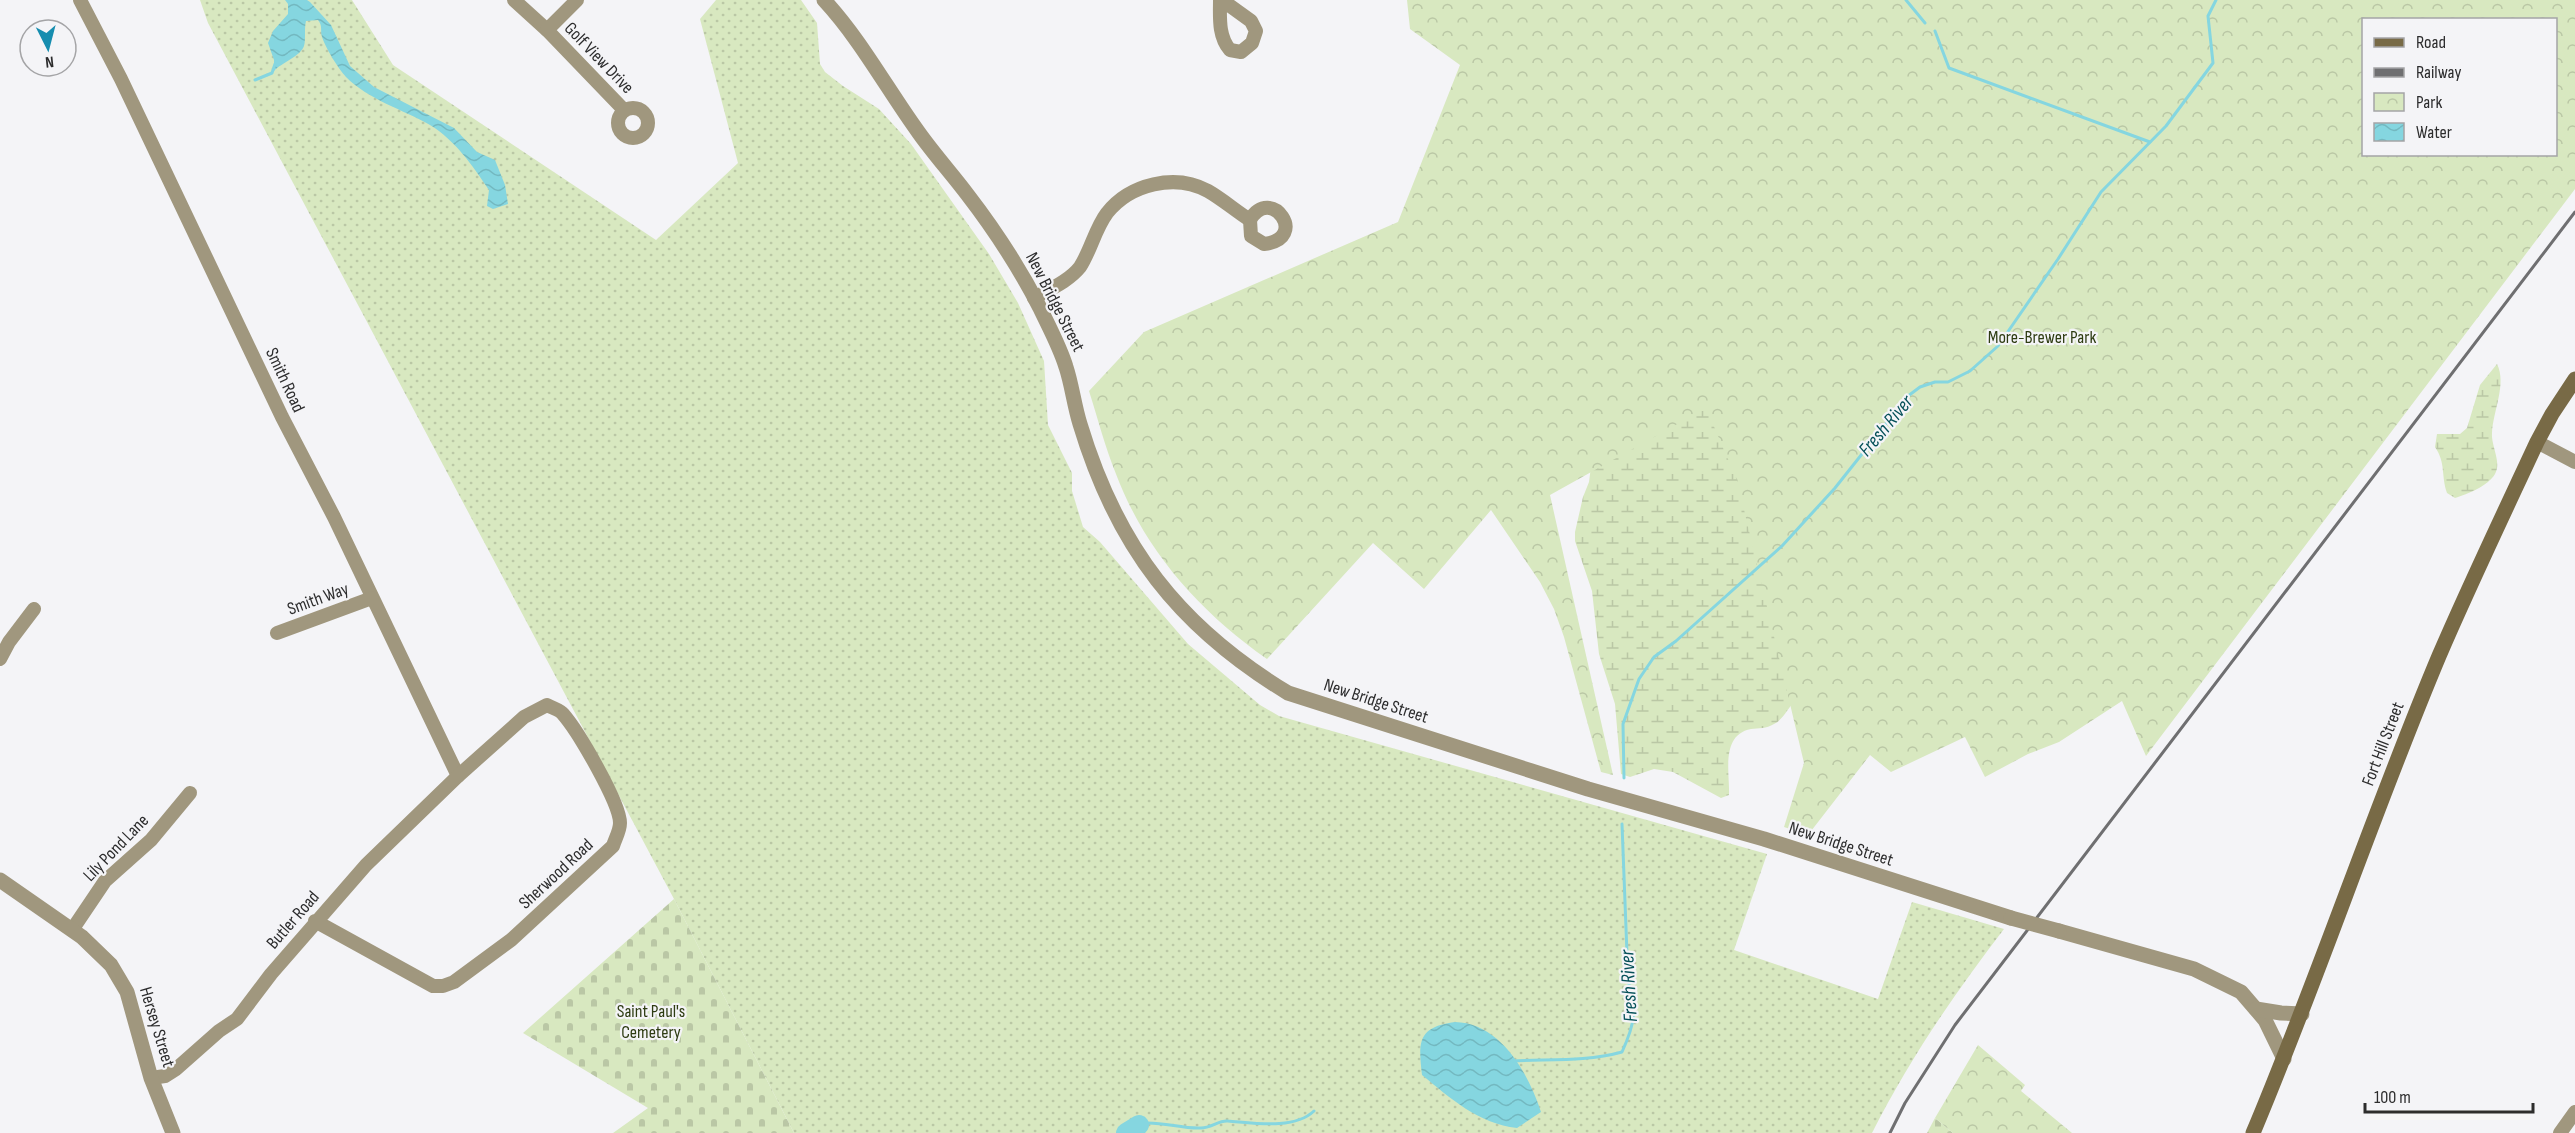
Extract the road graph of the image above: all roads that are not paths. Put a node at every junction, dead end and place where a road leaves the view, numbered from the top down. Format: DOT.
graph roads {
  1 [pos="80,0"];
  2 [pos="514,0"];
  3 [pos="577,0"];
  4 [pos="824,0"];
  5 [pos="547,30"];
  6 [pos="624,110"];
  7 [pos="1250,220"];
  8 [pos="1034,298"];
  9 [pos="2575,379"];
  10 [pos="2537,442"];
  11 [pos="2575,462"];
  12 [pos="372,598"];
  13 [pos="34,609"];
  14 [pos="277,633"];
  15 [pos="0,659"];
  16 [pos="458,776"];
  17 [pos="190,793"];
  18 [pos="0,880"];
  19 [pos="315,921"];
  20 [pos="72,930"];
  21 [pos="2256,1009"];
  22 [pos="2302,1014"];
  23 [pos="2284,1059"];
  24 [pos="152,1078"];
  25 [pos="2575,1112"];
  26 [pos="173,1133"];
  27 [pos="2253,1133"];
  28 [pos="2560,1133"];
  1 -- 12 [label="street, Smith Road"];
  2 -- 5 [label="street, Golf View Drive"];
  3 -- 5 [label="street, Golf View Drive"];
  4 -- 8 [label="street, New Bridge Street"];
  5 -- 6 [label="street, Golf View Drive"];
  7 -- 8 [label="street"];
  8 -- 21 [label="street, New Bridge Street, bridge"];
  9 -- 10 [label="main road, Fort Hill Street"];
  10 -- 11 [label="street"];
  10 -- 22 [label="main road, Fort Hill Street"];
  12 -- 14 [label="street, Smith Way"];
  12 -- 16 [label="street, Smith Road"];
  13 -- 15 [label="street"];
  16 -- 19 [label="street, Butler Road"];
  16 -- 19 [label="street, Sherwood Road"];
  17 -- 20 [label="street, Lily Pond Lane"];
  18 -- 20 [label="street, Hersey Street"];
  19 -- 24 [label="street, Butler Road"];
  20 -- 24 [label="street, Hersey Street"];
  21 -- 22 [label="street"];
  21 -- 23 [label="street, New Bridge Street"];
  22 -- 23 [label="main road, Fort Hill Street"];
  23 -- 27 [label="main road, Fort Hill Street"];
  24 -- 26 [label="street, Hersey Street"];
  25 -- 28 [label="street"];
}
